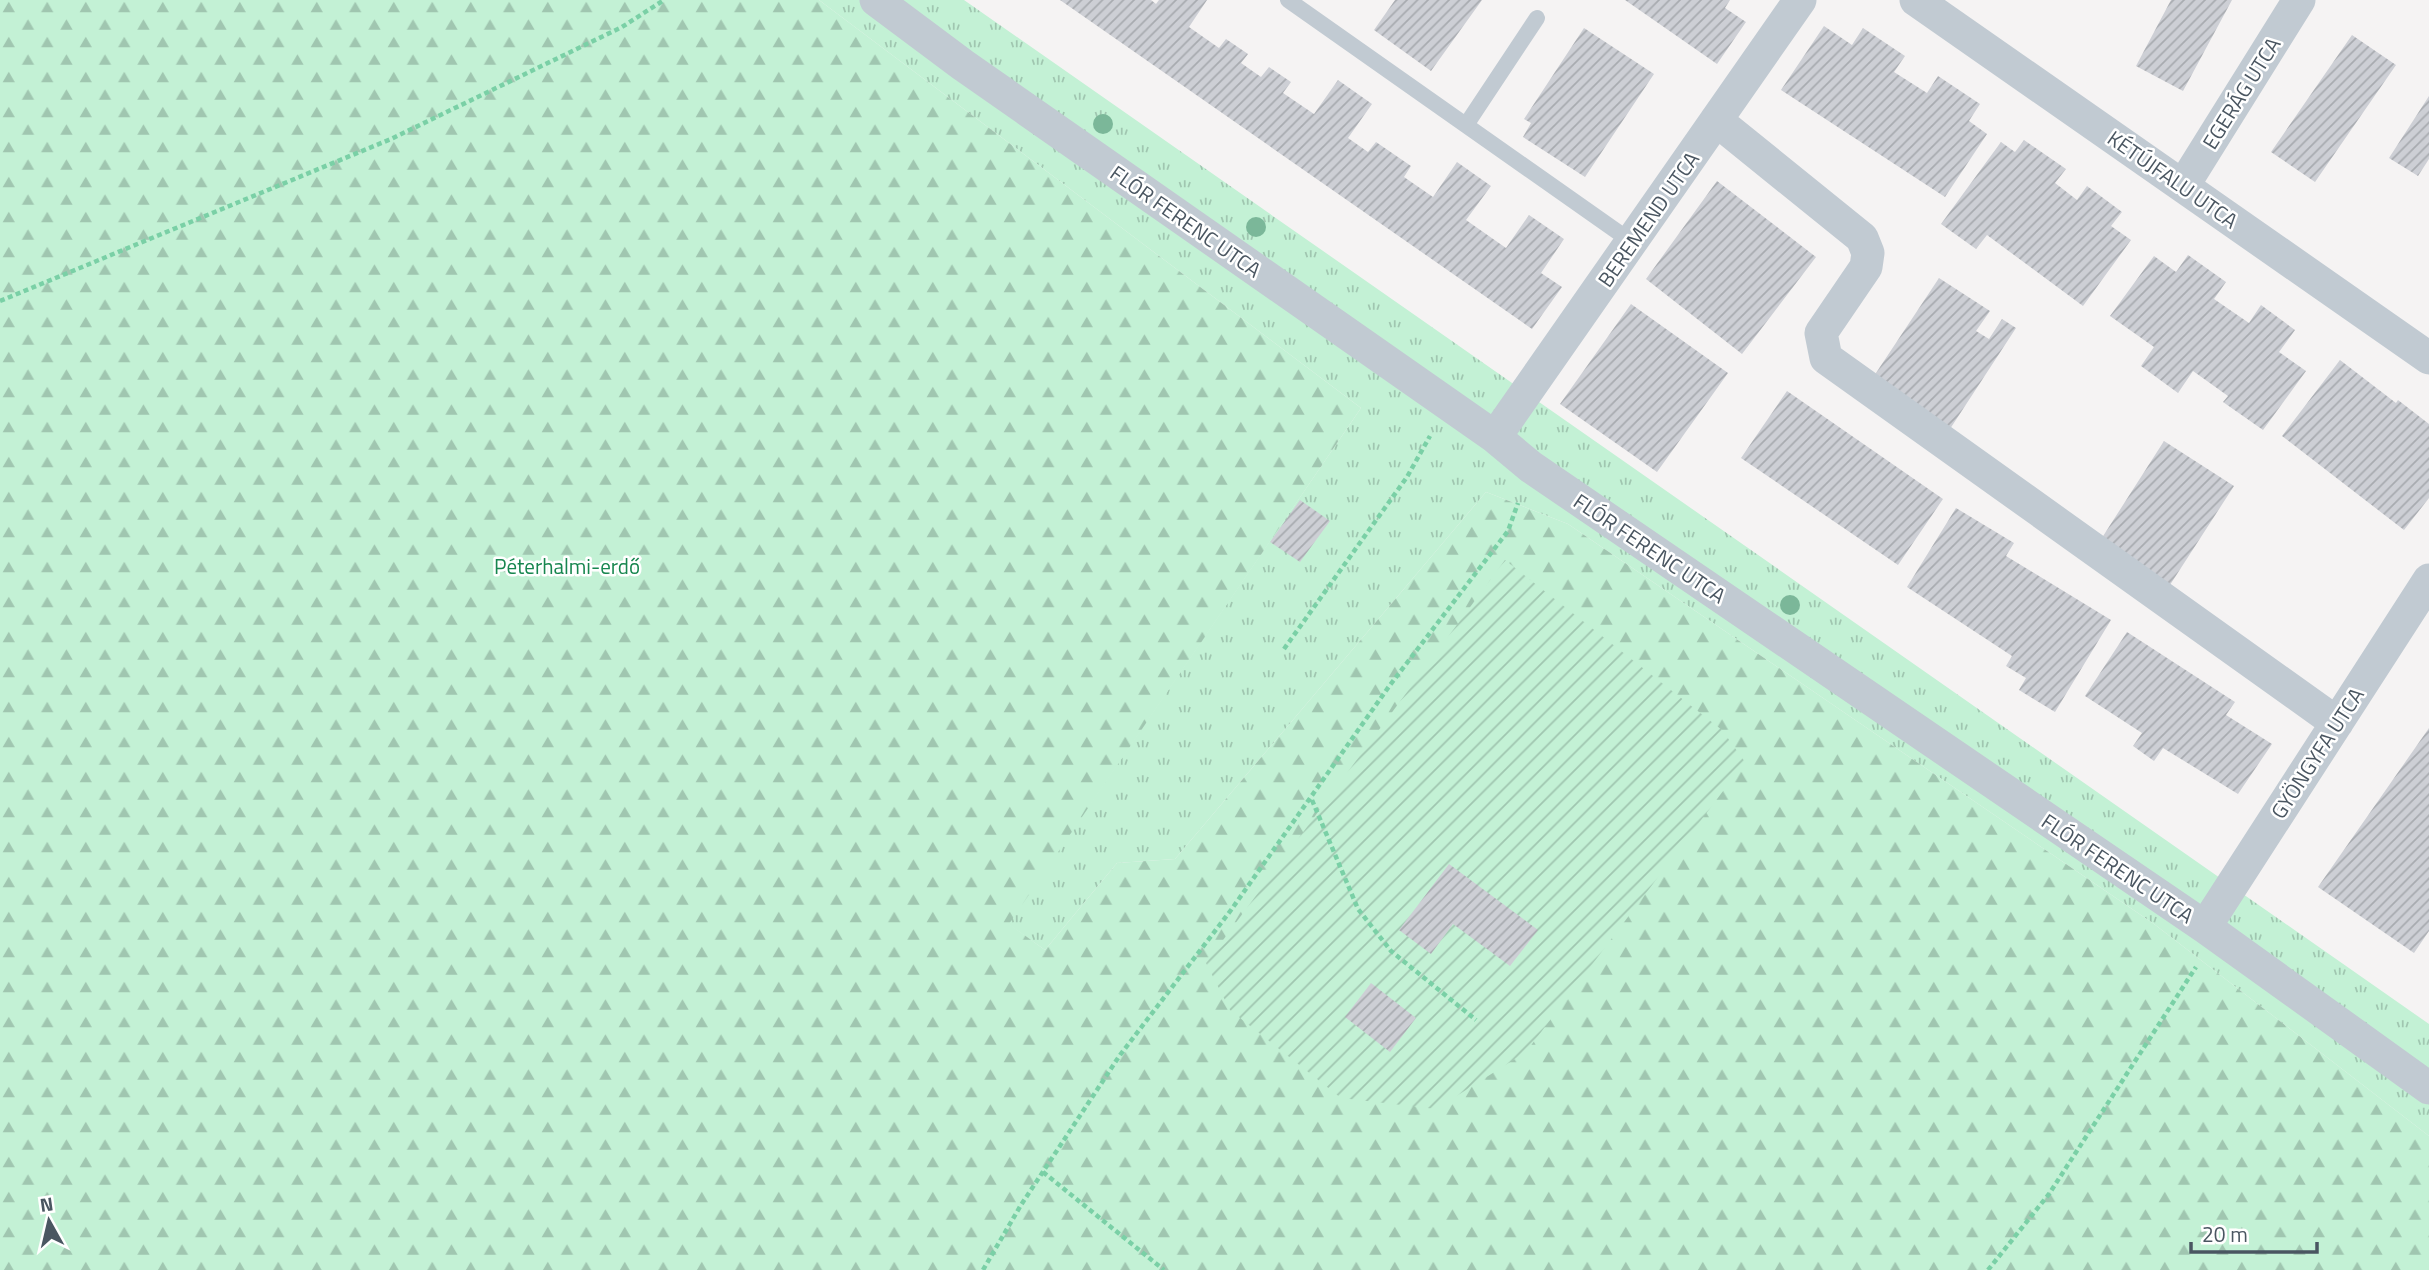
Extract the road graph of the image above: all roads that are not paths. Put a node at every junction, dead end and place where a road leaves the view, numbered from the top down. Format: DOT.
graph roads {
  1 [pos="876,0"];
  2 [pos="1288,0"];
  3 [pos="1800,0"];
  4 [pos="1916,0"];
  5 [pos="2299,0"];
  6 [pos="1537,18"];
  7 [pos="1716,120"];
  8 [pos="1466,125"];
  9 [pos="2183,186"];
  10 [pos="1632,242"];
  11 [pos="2429,358"];
  12 [pos="1495,437"];
  13 [pos="2429,580"];
  14 [pos="2337,723"];
  15 [pos="2210,932"];
  16 [pos="2429,1088"];
  1 -- 12 [label="street, FLÓR FERENC UTCA"];
  2 -- 8 [label="lane"];
  3 -- 7 [label="street, BEREMEND UTCA"];
  4 -- 9 [label="street, KÉTÚJFALU UTCA"];
  5 -- 9 [label="street, EGERÁG UTCA"];
  6 -- 8 [label="lane"];
  7 -- 10 [label="street, BEREMEND UTCA"];
  7 -- 14 [label="street"];
  8 -- 10 [label="lane"];
  9 -- 11 [label="street, KÉTÚJFALU UTCA"];
  10 -- 12 [label="street, BEREMEND UTCA"];
  12 -- 15 [label="street, FLÓR FERENC UTCA"];
  13 -- 14 [label="street, GYÖNGYFA UTCA"];
  14 -- 15 [label="street, GYÖNGYFA UTCA"];
  15 -- 16 [label="street, FLÓR FERENC UTCA"];
}
